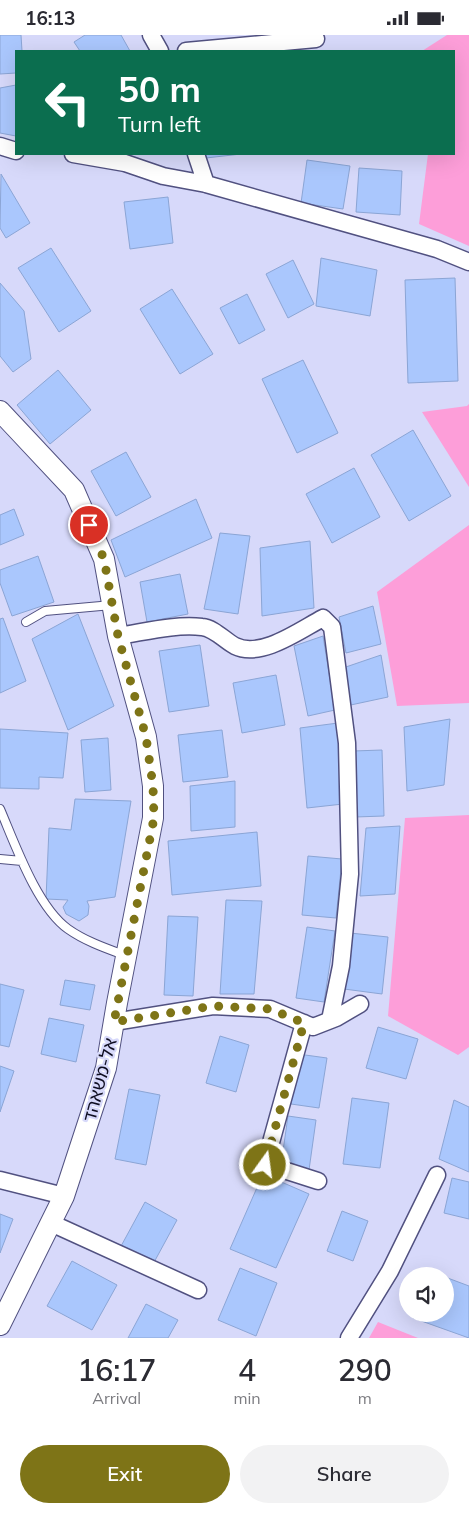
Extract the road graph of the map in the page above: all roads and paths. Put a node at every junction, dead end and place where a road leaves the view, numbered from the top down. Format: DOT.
graph roads {
  1 [pos="151,35"];
  2 [pos="316,39"];
  3 [pos="159,50"];
  4 [pos="197,50"];
  5 [pos="0,147"];
  6 [pos="15,151"];
  7 [pos="79,155"];
  8 [pos="196,155"];
  9 [pos="206,185"];
  10 [pos="469,262"];
  11 [pos="0,411"];
  12 [pos="112,605"];
  13 [pos="26,622"];
  14 [pos="118,636"];
  15 [pos="0,809"];
  16 [pos="0,859"];
  17 [pos="22,861"];
  18 [pos="126,955"];
  19 [pos="360,1004"];
  20 [pos="330,1020"];
  21 [pos="114,1022"];
  22 [pos="304,1023"];
  23 [pos="437,1175"];
  24 [pos="0,1180"];
  25 [pos="318,1181"];
  26 [pos="64,1196"];
  27 [pos="51,1223"];
  28 [pos="198,1290"];
  29 [pos="0,1325"];
  30 [pos="349,1338"];
  1 -- 3 [label="street"];
  2 -- 4 [label="street"];
  5 -- 6 [label="street"];
  7 -- 9 [label="street"];
  8 -- 9 [label="street"];
  9 -- 10 [label="street"];
  11 -- 12 [label="street, אל-משאהד"];
  12 -- 13 [label="lane"];
  12 -- 14 [label="street, אל-משאהד"];
  14 -- 18 [label="street, אל-משאהד"];
  14 -- 20 [label="street"];
  15 -- 17 [label="lane"];
  16 -- 17 [label="lane"];
  17 -- 18 [label="lane"];
  18 -- 21 [label="street, אל-משאהד"];
  19 -- 20 [label="street"];
  20 -- 22 [label="street"];
  21 -- 22 [label="street"];
  21 -- 26 [label="street, אל-משאהד"];
  22 -- 25 [label="street"];
  23 -- 30 [label="street"];
  24 -- 26 [label="street"];
  26 -- 27 [label="street, אל-משאהד"];
  27 -- 28 [label="street"];
  27 -- 29 [label="street, אל-משאהד"];
}
